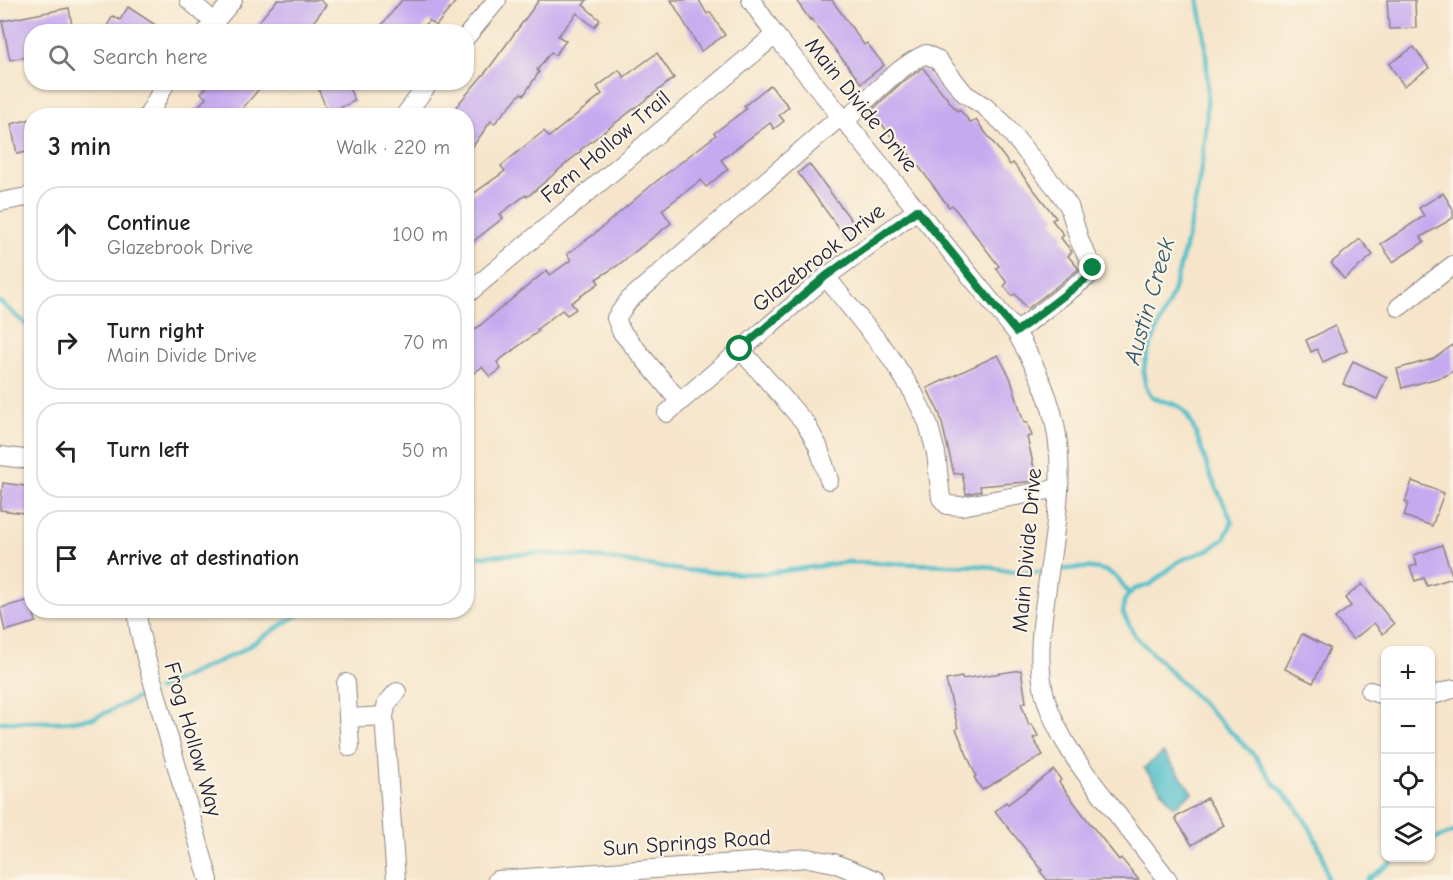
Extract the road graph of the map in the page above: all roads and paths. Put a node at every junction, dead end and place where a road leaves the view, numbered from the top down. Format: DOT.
graph roads {
  1 [pos="189,0"];
  2 [pos="232,0"];
  3 [pos="497,0"];
  4 [pos="751,0"];
  5 [pos="208,24"];
  6 [pos="212,24"];
  7 [pos="474,27"];
  8 [pos="776,35"];
  9 [pos="162,90"];
  10 [pos="424,90"];
  11 [pos="152,108"];
  12 [pos="410,108"];
  13 [pos="843,118"];
  14 [pos="24,198"];
  15 [pos="0,202"];
  16 [pos="917,210"];
  17 [pos="1453,265"];
  18 [pos="826,276"];
  19 [pos="474,287"];
  20 [pos="1399,307"];
  21 [pos="1016,332"];
  22 [pos="740,349"];
  23 [pos="0,456"];
  24 [pos="24,459"];
  25 [pos="829,480"];
  26 [pos="1059,488"];
  27 [pos="138,618"];
  28 [pos="346,683"];
  29 [pos="1453,689"];
  30 [pos="396,692"];
  31 [pos="1435,695"];
  32 [pos="384,716"];
  33 [pos="349,718"];
  34 [pos="350,747"];
  35 [pos="210,880"];
  36 [pos="396,880"];
  37 [pos="509,880"];
  38 [pos="876,880"];
  39 [pos="1168,880"];
  1 -- 5 [label="street"];
  2 -- 6 [label="street"];
  3 -- 7 [label="street"];
  4 -- 8 [label="street, Main Divide Drive"];
  8 -- 13 [label="street, Main Divide Drive"];
  8 -- 19 [label="street, Fern Hollow Trail"];
  9 -- 11 [label="street"];
  10 -- 12 [label="street"];
  13 -- 16 [label="street, Main Divide Drive"];
  13 -- 21 [label="street"];
  13 -- 22 [label="street, Glazebrook Drive"];
  14 -- 15 [label="street"];
  16 -- 18 [label="street, Glazebrook Drive"];
  16 -- 21 [label="street, Main Divide Drive"];
  17 -- 20 [label="street"];
  18 -- 22 [label="street, Glazebrook Drive"];
  18 -- 26 [label="street"];
  21 -- 26 [label="street, Main Divide Drive"];
  22 -- 25 [label="street"];
  23 -- 24 [label="street"];
  26 -- 39 [label="street, Main Divide Drive"];
  27 -- 35 [label="street, Frog Hollow Way"];
  28 -- 33 [label="street"];
  29 -- 31 [label="street"];
  30 -- 32 [label="street"];
  32 -- 33 [label="street"];
  32 -- 36 [label="street"];
  33 -- 34 [label="street"];
  37 -- 38 [label="street, Sun Springs Road"];
}
